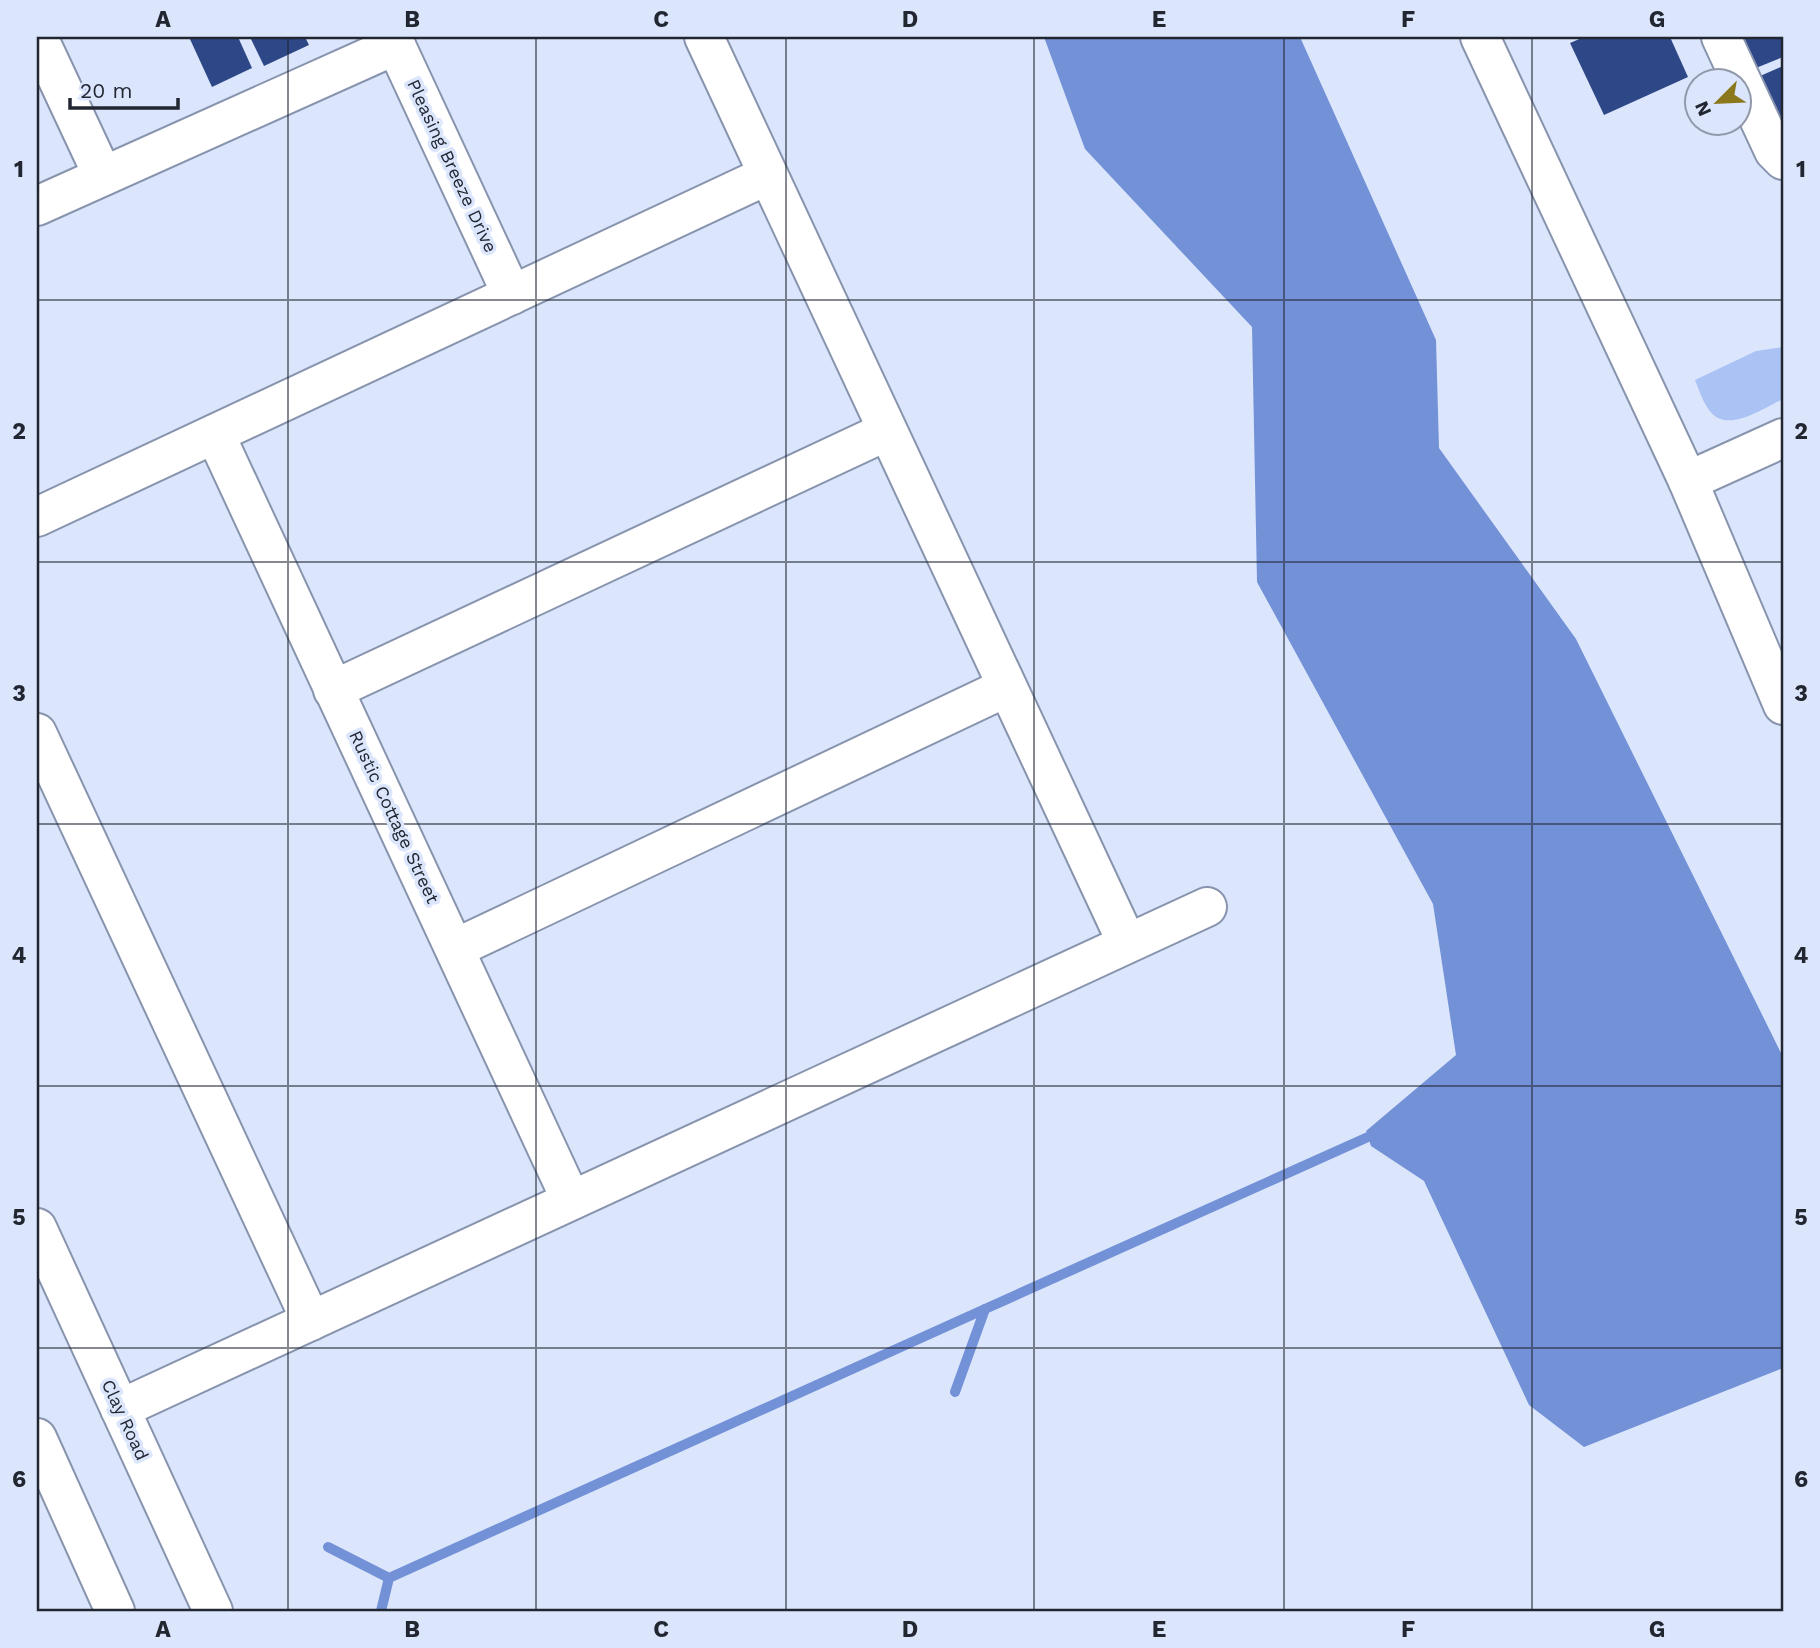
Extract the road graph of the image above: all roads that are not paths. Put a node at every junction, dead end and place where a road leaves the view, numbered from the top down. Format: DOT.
graph roads {
  1 [pos="38,37"];
  2 [pos="704,37"];
  3 [pos="1480,37"];
  4 [pos="1721,37"];
  5 [pos="394,41"];
  6 [pos="1783,159"];
  7 [pos="768,175"];
  8 [pos="103,176"];
  9 [pos="37,206"];
  10 [pos="512,295"];
  11 [pos="887,430"];
  12 [pos="215,434"];
  13 [pos="1783,438"];
  14 [pos="1688,481"];
  15 [pos="37,517"];
  16 [pos="1007,687"];
  17 [pos="333,690"];
  18 [pos="1783,705"];
  19 [pos="37,733"];
  20 [pos="1207,907"];
  21 [pos="1127,943"];
  22 [pos="456,948"];
  23 [pos="571,1200"];
  24 [pos="37,1229"];
  25 [pos="311,1321"];
  26 [pos="120,1409"];
  27 [pos="37,1438"];
  28 [pos="115,1611"];
  29 [pos="213,1611"];
  1 -- 8 [label="street"];
  2 -- 7 [label="street"];
  3 -- 14 [label="street"];
  4 -- 6 [label="street"];
  5 -- 8 [label="street"];
  5 -- 10 [label="street, Pleasing Breeze Drive"];
  7 -- 10 [label="street"];
  7 -- 11 [label="street"];
  8 -- 9 [label="street"];
  10 -- 12 [label="street"];
  11 -- 16 [label="street"];
  11 -- 17 [label="street"];
  12 -- 15 [label="street"];
  12 -- 17 [label="street, Rustic Cottage Street"];
  13 -- 14 [label="street"];
  14 -- 18 [label="street"];
  16 -- 21 [label="street"];
  16 -- 22 [label="street"];
  17 -- 22 [label="street, Rustic Cottage Street"];
  19 -- 25 [label="street"];
  20 -- 21 [label="street"];
  21 -- 23 [label="street"];
  22 -- 23 [label="street, Rustic Cottage Street"];
  23 -- 25 [label="street"];
  24 -- 26 [label="street, Clay Road"];
  25 -- 26 [label="street"];
  26 -- 29 [label="street, Clay Road"];
  27 -- 28 [label="street"];
}
